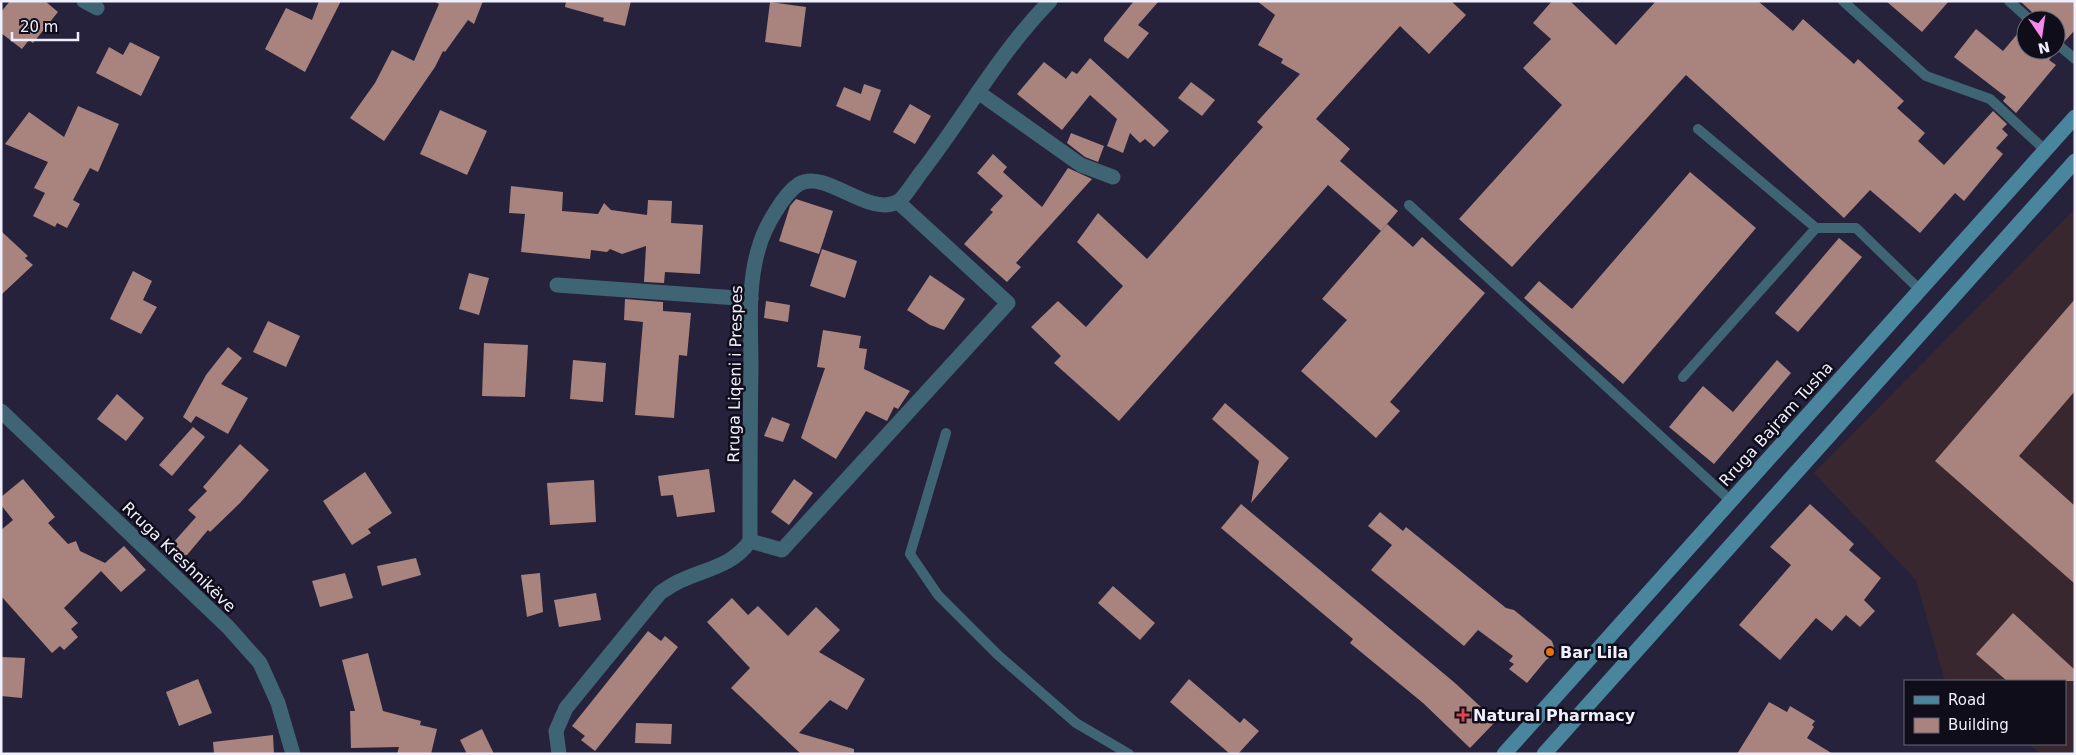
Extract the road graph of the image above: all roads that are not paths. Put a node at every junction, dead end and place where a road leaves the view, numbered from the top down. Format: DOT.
graph roads {
  1 [pos="1050,1"];
  2 [pos="1843,1"];
  3 [pos="2009,1"];
  4 [pos="2019,10"];
  5 [pos="978,92"];
  6 [pos="2075,117"];
  7 [pos="1698,129"];
  8 [pos="2045,150"];
  9 [pos="2075,161"];
  10 [pos="1113,177"];
  11 [pos="898,202"];
  12 [pos="1409,204"];
  13 [pos="1816,228"];
  14 [pos="557,285"];
  15 [pos="1920,290"];
  16 [pos="751,298"];
  17 [pos="1683,377"];
  18 [pos="1,411"];
  19 [pos="946,433"];
  20 [pos="1731,500"];
  21 [pos="750,542"];
  22 [pos="293,754"];
  23 [pos="559,754"];
  24 [pos="1129,754"];
  25 [pos="1504,754"];
  26 [pos="1544,754"];
  1 -- 5 [label="street"];
  2 -- 8 [label="lane"];
  3 -- 4 [label="lane"];
  5 -- 10 [label="street"];
  5 -- 11 [label="street"];
  6 -- 8 [label="main road, Rruga Bajram Tusha"];
  7 -- 13 [label="lane"];
  8 -- 15 [label="main road, Rruga Bajram Tusha"];
  9 -- 26 [label="main road"];
  11 -- 16 [label="street, Rruga Liqeni i Prespes"];
  11 -- 21 [label="street"];
  12 -- 20 [label="lane"];
  13 -- 15 [label="lane"];
  13 -- 17 [label="lane"];
  14 -- 16 [label="street"];
  15 -- 20 [label="main road, Rruga Bajram Tusha"];
  16 -- 21 [label="street, Rruga Liqeni i Prespes"];
  18 -- 22 [label="street, Rruga Kreshnikëve"];
  19 -- 24 [label="lane"];
  20 -- 25 [label="main road, Rruga Bajram Tusha"];
  21 -- 23 [label="street"];
}
